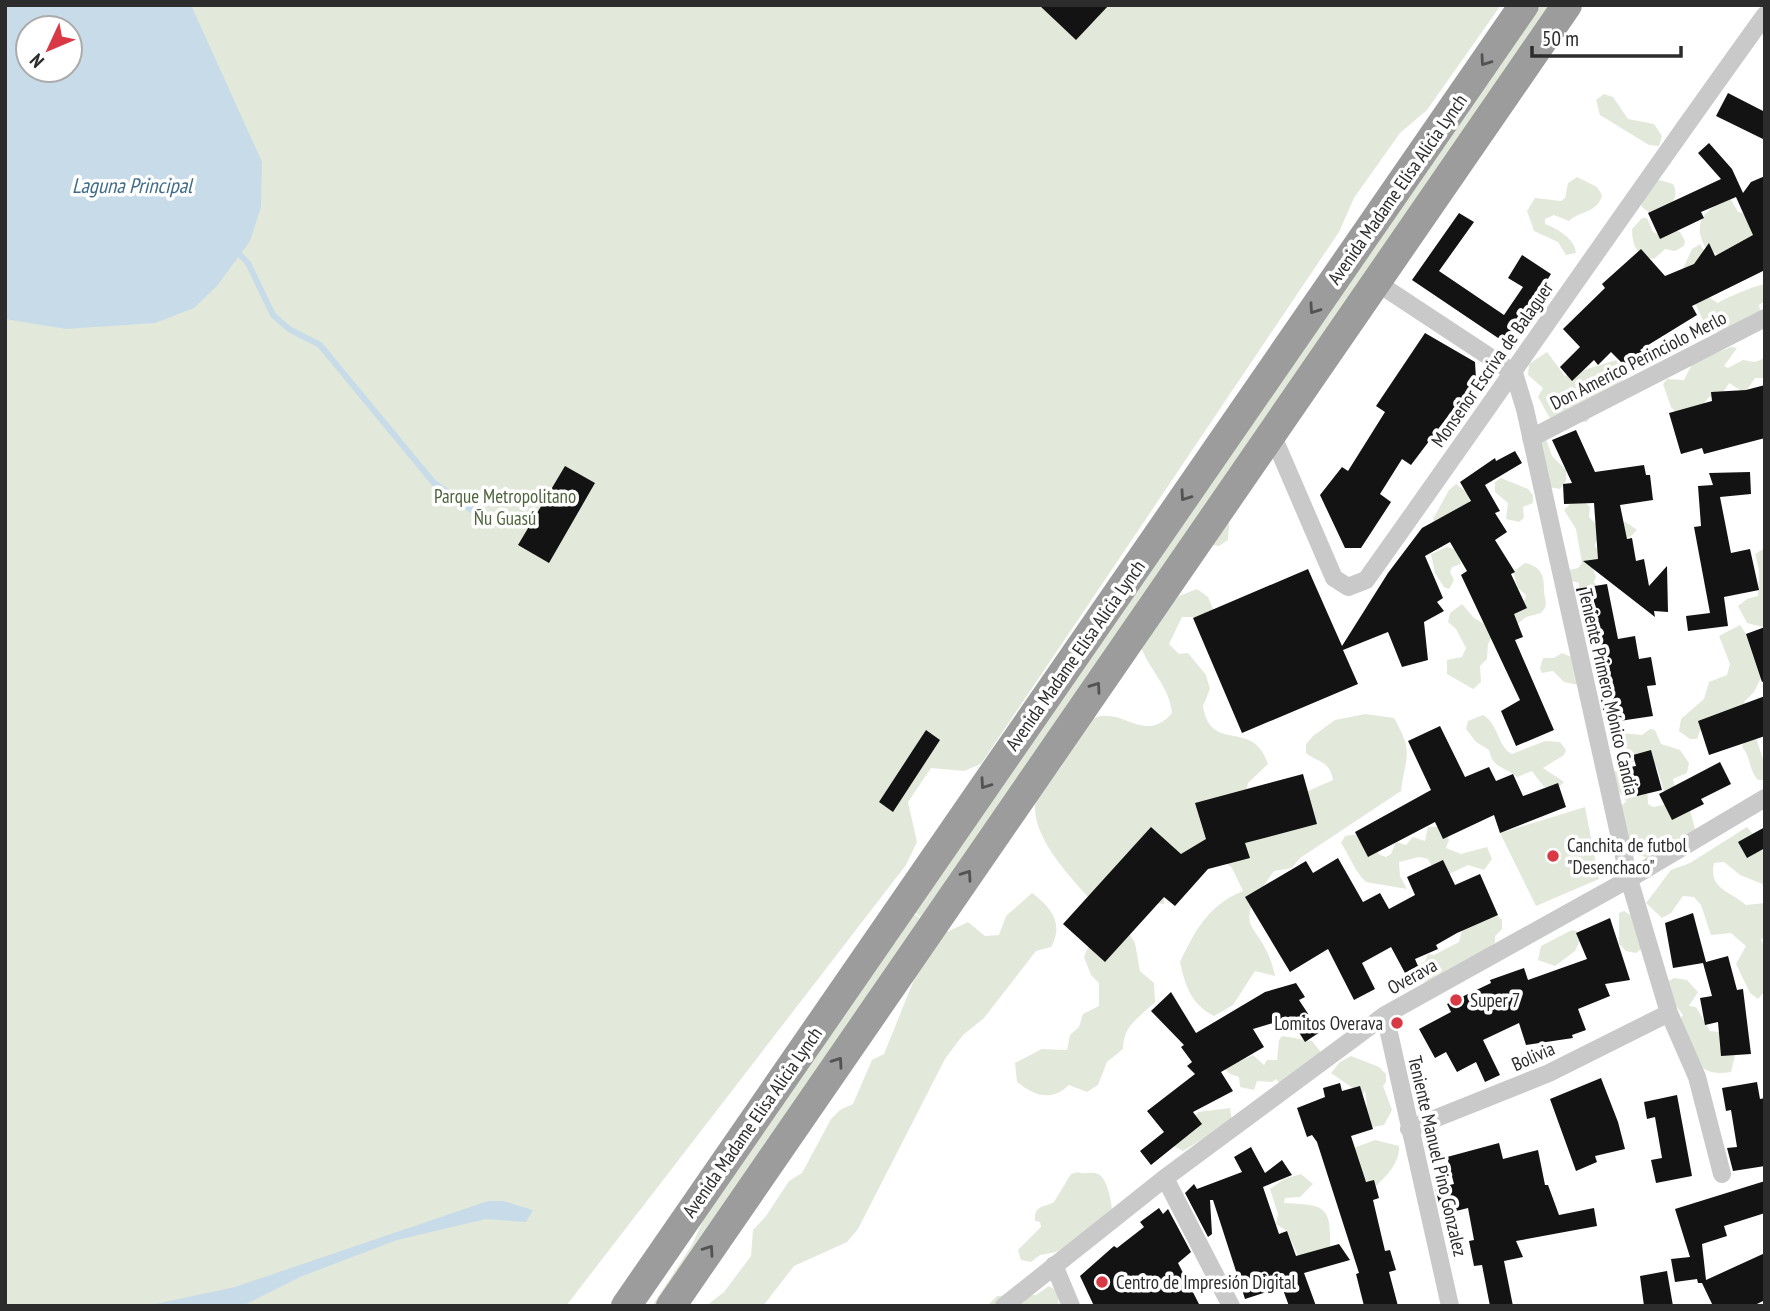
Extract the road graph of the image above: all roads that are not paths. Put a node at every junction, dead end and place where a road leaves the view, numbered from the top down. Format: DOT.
graph roads {
  1 [pos="1524,5"];
  2 [pos="1567,5"];
  3 [pos="1765,15"];
  4 [pos="1376,282"];
  5 [pos="1765,318"];
  6 [pos="1514,373"];
  7 [pos="1272,435"];
  8 [pos="1531,439"];
  9 [pos="1765,798"];
  10 [pos="1629,879"];
  11 [pos="1669,1013"];
  12 [pos="1385,1015"];
  13 [pos="1409,1129"];
  14 [pos="1722,1174"];
  15 [pos="1165,1178"];
  16 [pos="695,1204"];
  17 [pos="1054,1265"];
  18 [pos="626,1306"];
  19 [pos="642,1306"];
  20 [pos="671,1306"];
  21 [pos="1004,1306"];
  22 [pos="1071,1306"];
  23 [pos="1231,1306"];
  24 [pos="1450,1306"];
  1 -- 16 [label="highway, Avenida Madame Elisa Alicia Lynch, one-way"];
  2 -- 4 [label="highway, Avenida Madame Elisa Alicia Lynch"];
  3 -- 6 [label="street, Monseñor Escriva de Balaguer"];
  4 -- 6 [label="street"];
  4 -- 7 [label="highway, Avenida Madame Elisa Alicia Lynch"];
  5 -- 8 [label="street, Don Americo Perinciolo Merlo"];
  6 -- 7 [label="street, Monseñor Escriva de Balaguer"];
  6 -- 8 [label="street, Teniente Primero Mónico Candia"];
  20 -- 7 [label="highway, Avenida Madame Elisa Alicia Lynch, one-way"];
  8 -- 10 [label="street, Teniente Primero Mónico Candia"];
  9 -- 10 [label="street, Overava"];
  10 -- 11 [label="street, Teniente Primero Mónico Candia"];
  10 -- 12 [label="street, Overava"];
  11 -- 13 [label="street, Bolivia"];
  11 -- 14 [label="street, Teniente Primero Mónico Candia"];
  12 -- 13 [label="street, Teniente Manuel Pino Gonzalez"];
  12 -- 15 [label="street, Overava"];
  13 -- 24 [label="street, Teniente Manuel Pino Gonzalez"];
  15 -- 17 [label="street, Overava"];
  15 -- 23 [label="street"];
  16 -- 18 [label="highway, Avenida Madame Elisa Alicia Lynch"];
  16 -- 19 [label="highway"];
  17 -- 21 [label="street, Overava"];
  17 -- 22 [label="street"];
}
